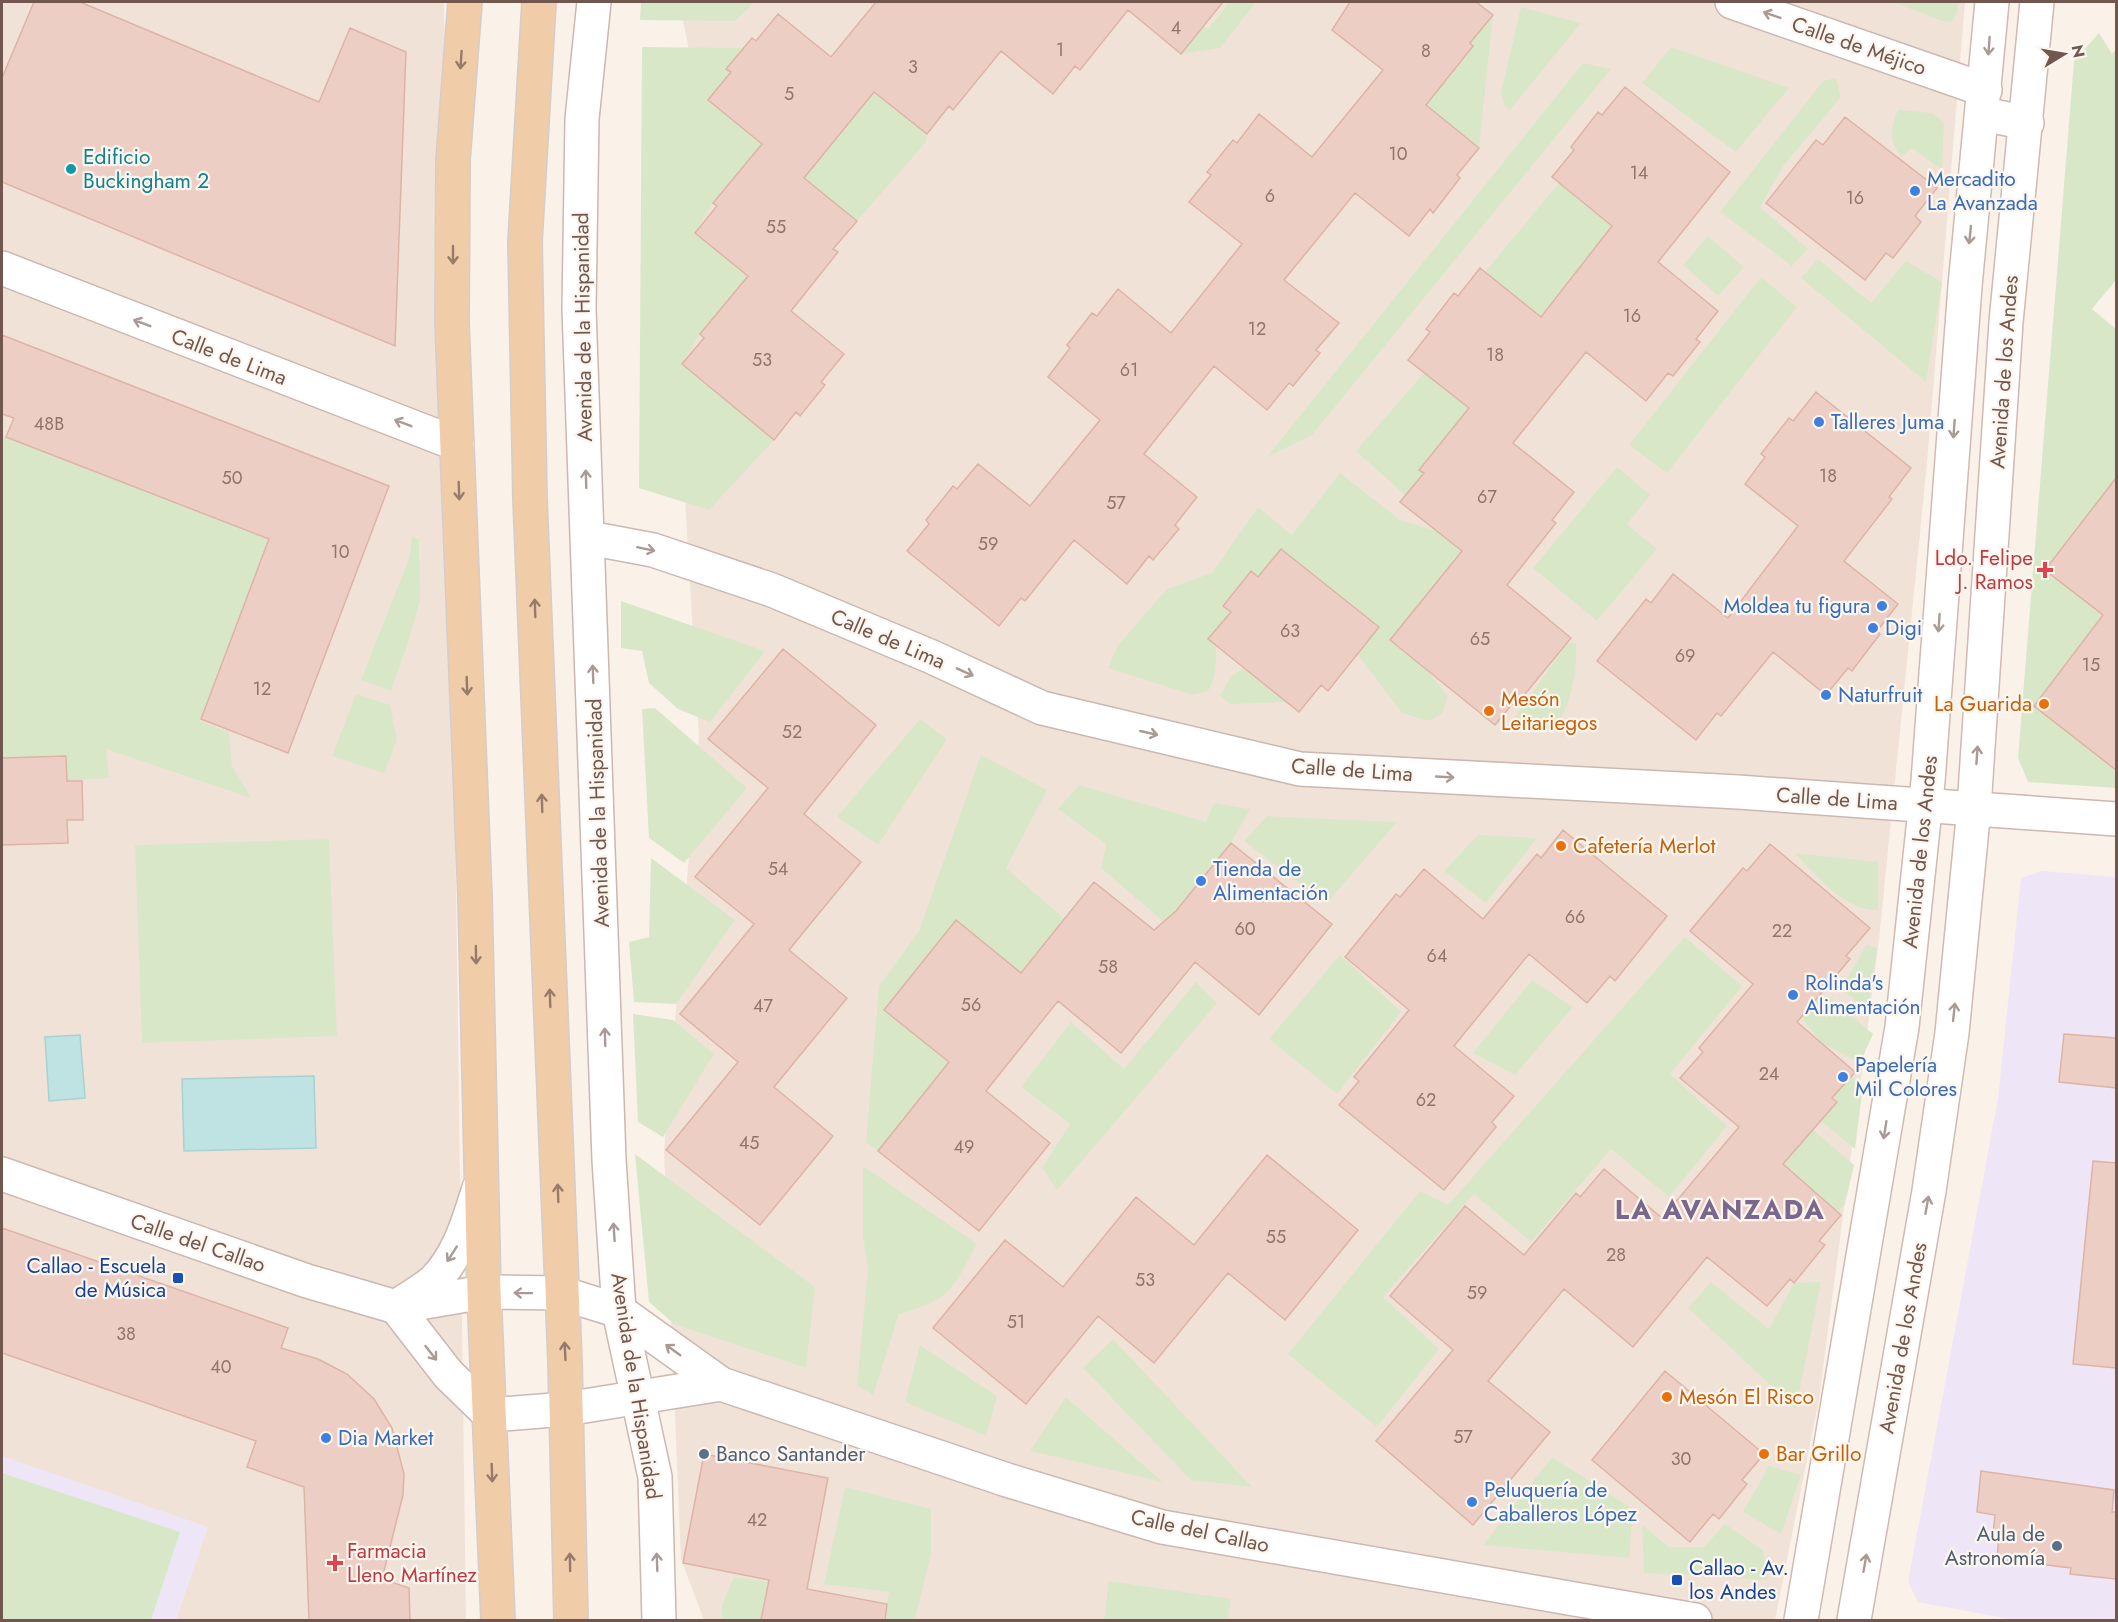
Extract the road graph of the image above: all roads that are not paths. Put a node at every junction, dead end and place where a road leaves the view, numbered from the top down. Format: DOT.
graph roads {
  1 [pos="465,2"];
  2 [pos="539,2"];
  3 [pos="594,2"];
  4 [pos="1732,2"];
  5 [pos="1992,2"];
  6 [pos="2037,2"];
  7 [pos="1984,102"];
  8 [pos="2027,123"];
  9 [pos="2,268"];
  10 [pos="458,444"];
  11 [pos="589,538"];
  12 [pos="1924,806"];
  13 [pos="1974,808"];
  14 [pos="2116,819"];
  15 [pos="2,1173"];
  16 [pos="482,1181"];
  17 [pos="484,1292"];
  18 [pos="561,1293"];
  19 [pos="396,1307"];
  20 [pos="619,1311"];
  21 [pos="721,1384"];
  22 [pos="636,1398"];
  23 [pos="566,1409"];
  24 [pos="490,1414"];
  25 [pos="498,1620"];
  26 [pos="571,1620"];
  27 [pos="659,1620"];
  28 [pos="1695,1620"];
  29 [pos="1802,1620"];
  30 [pos="1854,1620"];
  1 -- 10 [label="main road, one-way"];
  18 -- 2 [label="main road, one-way"];
  11 -- 3 [label="street, Avenida de la Hispanidad, one-way"];
  7 -- 4 [label="street, Calle de Méjico, one-way"];
  5 -- 7 [label="street, Avenida de los Andes, one-way"];
  6 -- 8 [label="street, Avenida de los Andes"];
  7 -- 8 [label="street"];
  7 -- 12 [label="street, Avenida de los Andes, one-way"];
  13 -- 8 [label="street, Avenida de los Andes, one-way"];
  10 -- 9 [label="street, Calle de Lima, one-way"];
  10 -- 16 [label="main road, one-way"];
  11 -- 12 [label="street, Calle de Lima, one-way"];
  20 -- 11 [label="street, Avenida de la Hispanidad, one-way"];
  12 -- 13 [label="street, Calle de Lima"];
  12 -- 29 [label="street, Avenida de los Andes, one-way"];
  13 -- 14 [label="street, Calle de Lima"];
  30 -- 13 [label="street, Avenida de los Andes, one-way"];
  15 -- 19 [label="street, Calle del Callao"];
  16 -- 17 [label="main road"];
  16 -- 19 [label="street, one-way"];
  18 -- 17 [label="street, Calle del Callao, one-way"];
  17 -- 19 [label="street, Calle del Callao"];
  17 -- 24 [label="main road"];
  18 -- 20 [label="street, Calle del Callao"];
  23 -- 18 [label="main road, one-way"];
  19 -- 24 [label="street, one-way"];
  21 -- 20 [label="street, Calle del Callao, one-way"];
  20 -- 22 [label="street, Avenida de la Hispanidad"];
  21 -- 22 [label="street, Calle del Callao"];
  21 -- 28 [label="street, Calle del Callao"];
  22 -- 23 [label="street, Calle del Callao"];
  27 -- 22 [label="street, Avenida de la Hispanidad, one-way"];
  23 -- 24 [label="street, Calle del Callao"];
  26 -- 23 [label="main road, one-way"];
  24 -- 25 [label="main road, one-way"];
}
